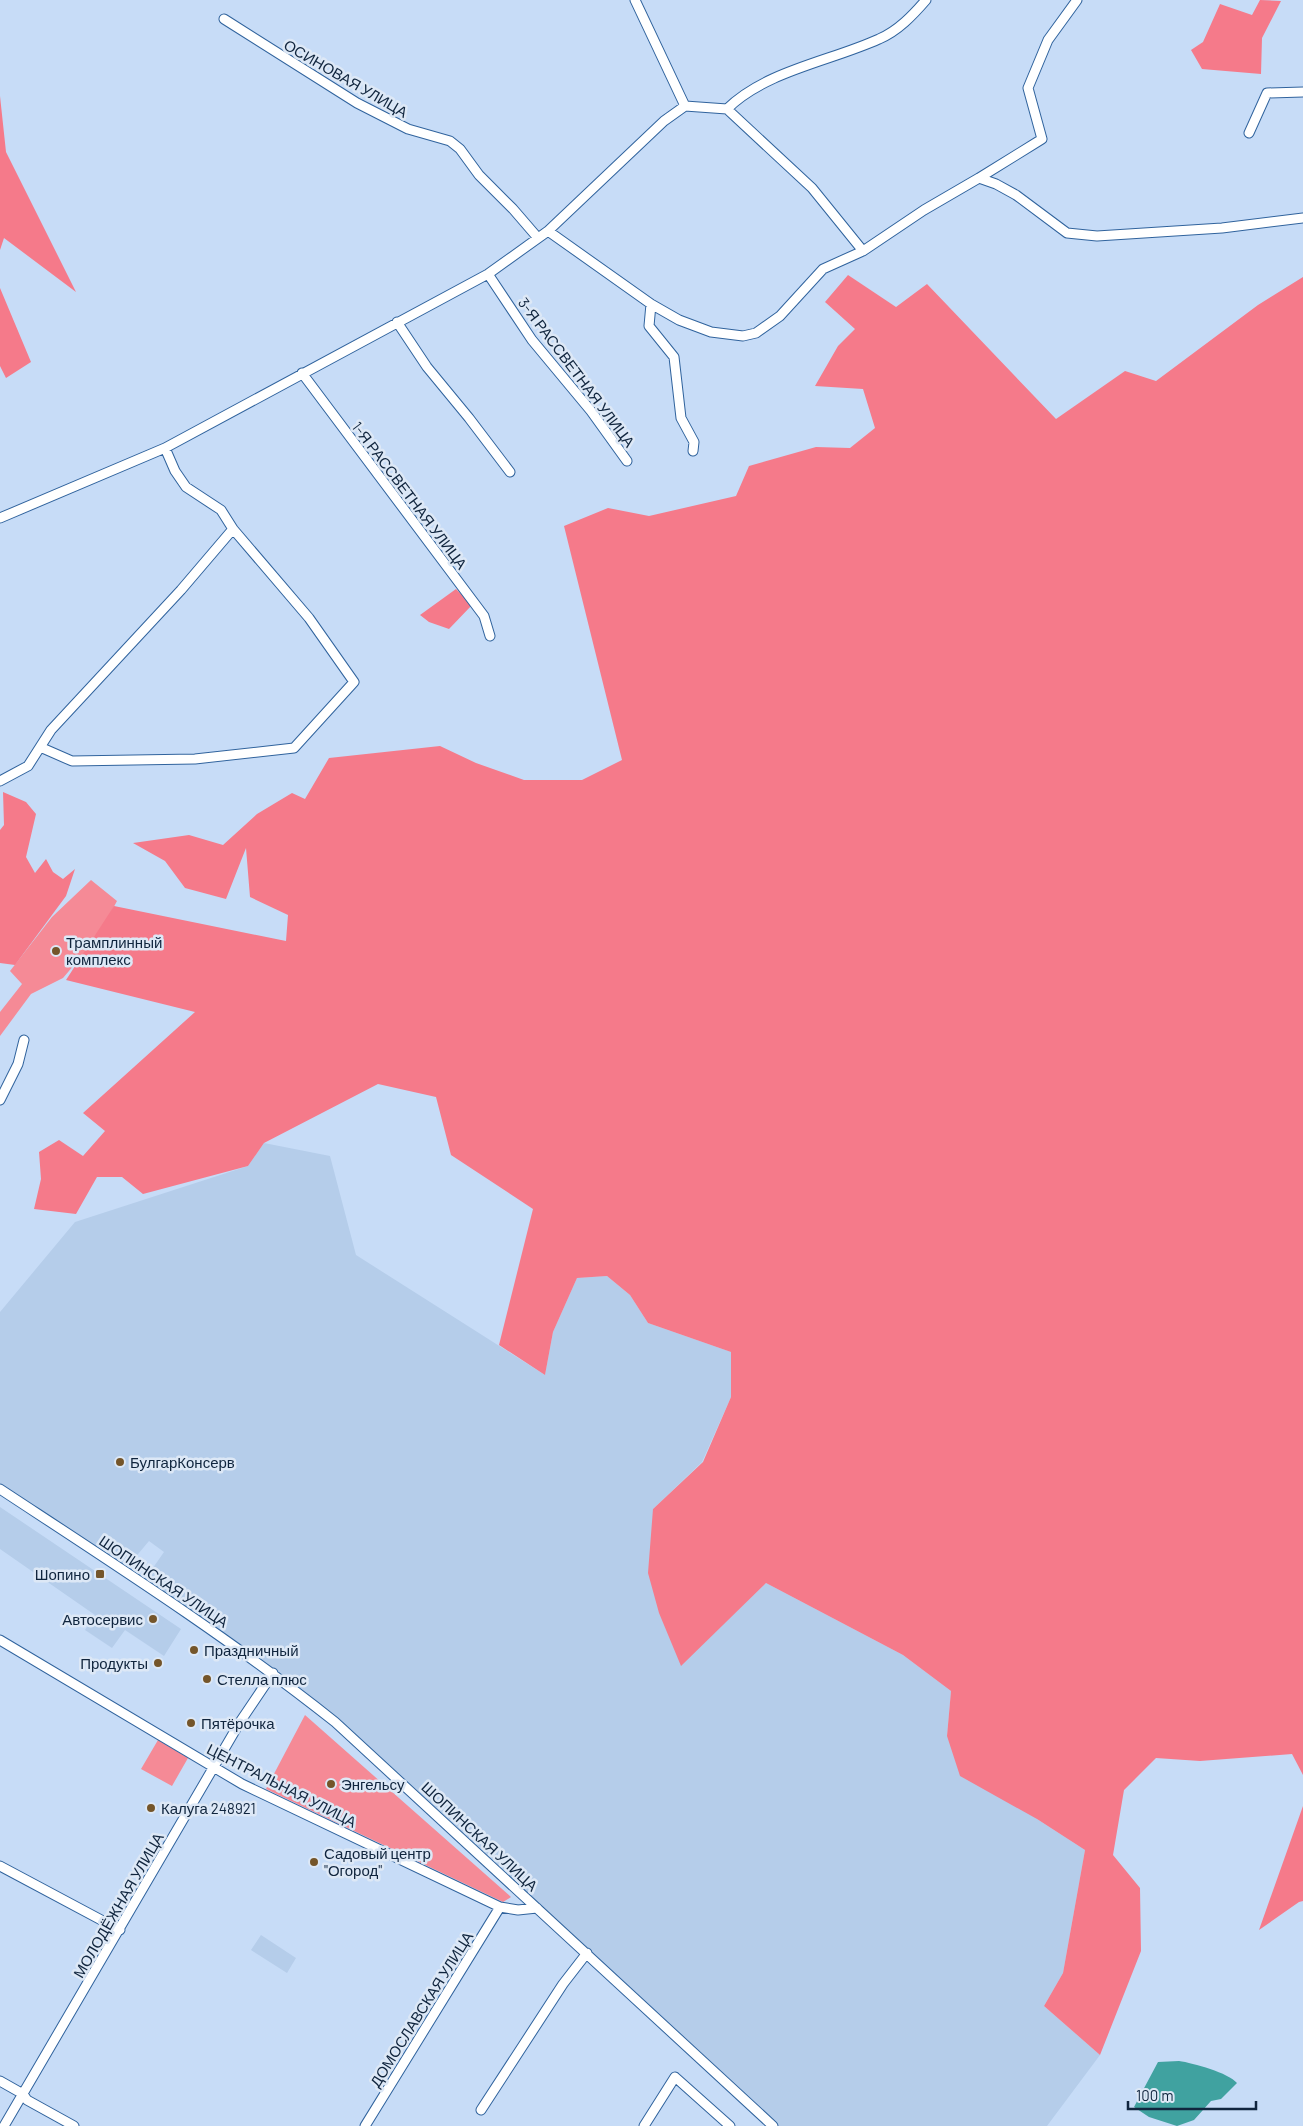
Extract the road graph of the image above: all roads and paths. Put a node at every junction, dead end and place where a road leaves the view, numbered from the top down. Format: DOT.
graph roads {
  1 [pos="635,0"];
  2 [pos="926,0"];
  3 [pos="1077,0"];
  4 [pos="224,19"];
  5 [pos="1303,92"];
  6 [pos="685,106"];
  7 [pos="727,109"];
  8 [pos="1249,133"];
  9 [pos="979,178"];
  10 [pos="1303,218"];
  11 [pos="548,231"];
  12 [pos="538,238"];
  13 [pos="863,251"];
  14 [pos="488,274"];
  15 [pos="651,304"];
  16 [pos="397,322"];
  17 [pos="302,373"];
  18 [pos="164,448"];
  19 [pos="693,451"];
  20 [pos="627,461"];
  21 [pos="510,472"];
  22 [pos="0,518"];
  23 [pos="233,529"];
  24 [pos="490,636"];
  25 [pos="40,748"];
  26 [pos="0,781"];
  27 [pos="24,1040"];
  28 [pos="0,1100"];
  29 [pos="0,1489"];
  30 [pos="0,1640"];
  31 [pos="273,1673"];
  32 [pos="213,1768"];
  33 [pos="0,1866"];
  34 [pos="500,1907"];
  35 [pos="537,1908"];
  36 [pos="120,1930"];
  37 [pos="587,1953"];
  38 [pos="0,2081"];
  39 [pos="23,2094"];
  40 [pos="481,2110"];
  41 [pos="4,2126"];
  42 [pos="74,2126"];
  43 [pos="365,2126"];
  44 [pos="644,2126"];
  45 [pos="730,2126"];
  46 [pos="774,2126"];
  1 -- 6 [label="street"];
  2 -- 7 [label="street"];
  3 -- 9 [label="street"];
  4 -- 12 [label="street, ОСИНОВАЯ УЛИЦА"];
  5 -- 8 [label="street"];
  6 -- 7 [label="street"];
  6 -- 11 [label="street"];
  7 -- 13 [label="street"];
  9 -- 10 [label="street"];
  9 -- 13 [label="street"];
  11 -- 12 [label="street"];
  11 -- 15 [label="street"];
  12 -- 14 [label="street"];
  13 -- 15 [label="street"];
  14 -- 16 [label="street"];
  14 -- 20 [label="street, 3-Я РАССВЕТНАЯ УЛИЦА"];
  15 -- 19 [label="street"];
  16 -- 17 [label="street"];
  16 -- 21 [label="street"];
  17 -- 18 [label="street"];
  17 -- 24 [label="street, 1-Я РАССВЕТНАЯ УЛИЦА"];
  18 -- 22 [label="street"];
  18 -- 23 [label="street"];
  23 -- 25 [label="street"];
  23 -- 25 [label="street"];
  25 -- 26 [label="street"];
  27 -- 28 [label="street"];
  29 -- 31 [label="street, ШОПИНСКАЯ УЛИЦА"];
  30 -- 32 [label="street, ЦЕНТРАЛЬНАЯ УЛИЦА"];
  31 -- 32 [label="street, МОЛОДЁЖНАЯ УЛИЦА"];
  31 -- 35 [label="street, ШОПИНСКАЯ УЛИЦА"];
  32 -- 34 [label="street, ЦЕНТРАЛЬНАЯ УЛИЦА"];
  32 -- 36 [label="street, МОЛОДЁЖНАЯ УЛИЦА"];
  33 -- 36 [label="street"];
  34 -- 35 [label="street, ЦЕНТРАЛЬНАЯ УЛИЦА"];
  34 -- 43 [label="street, ДОМОСЛАВСКАЯ УЛИЦА"];
  35 -- 37 [label="street, ШОПИНСКАЯ УЛИЦА"];
  36 -- 39 [label="street, МОЛОДЁЖНАЯ УЛИЦА"];
  37 -- 40 [label="street"];
  37 -- 46 [label="street, ШОПИНСКАЯ УЛИЦА"];
  38 -- 39 [label="street"];
  39 -- 41 [label="street, МОЛОДЁЖНАЯ УЛИЦА"];
  39 -- 42 [label="street"];
  44 -- 45 [label="street"];
}
